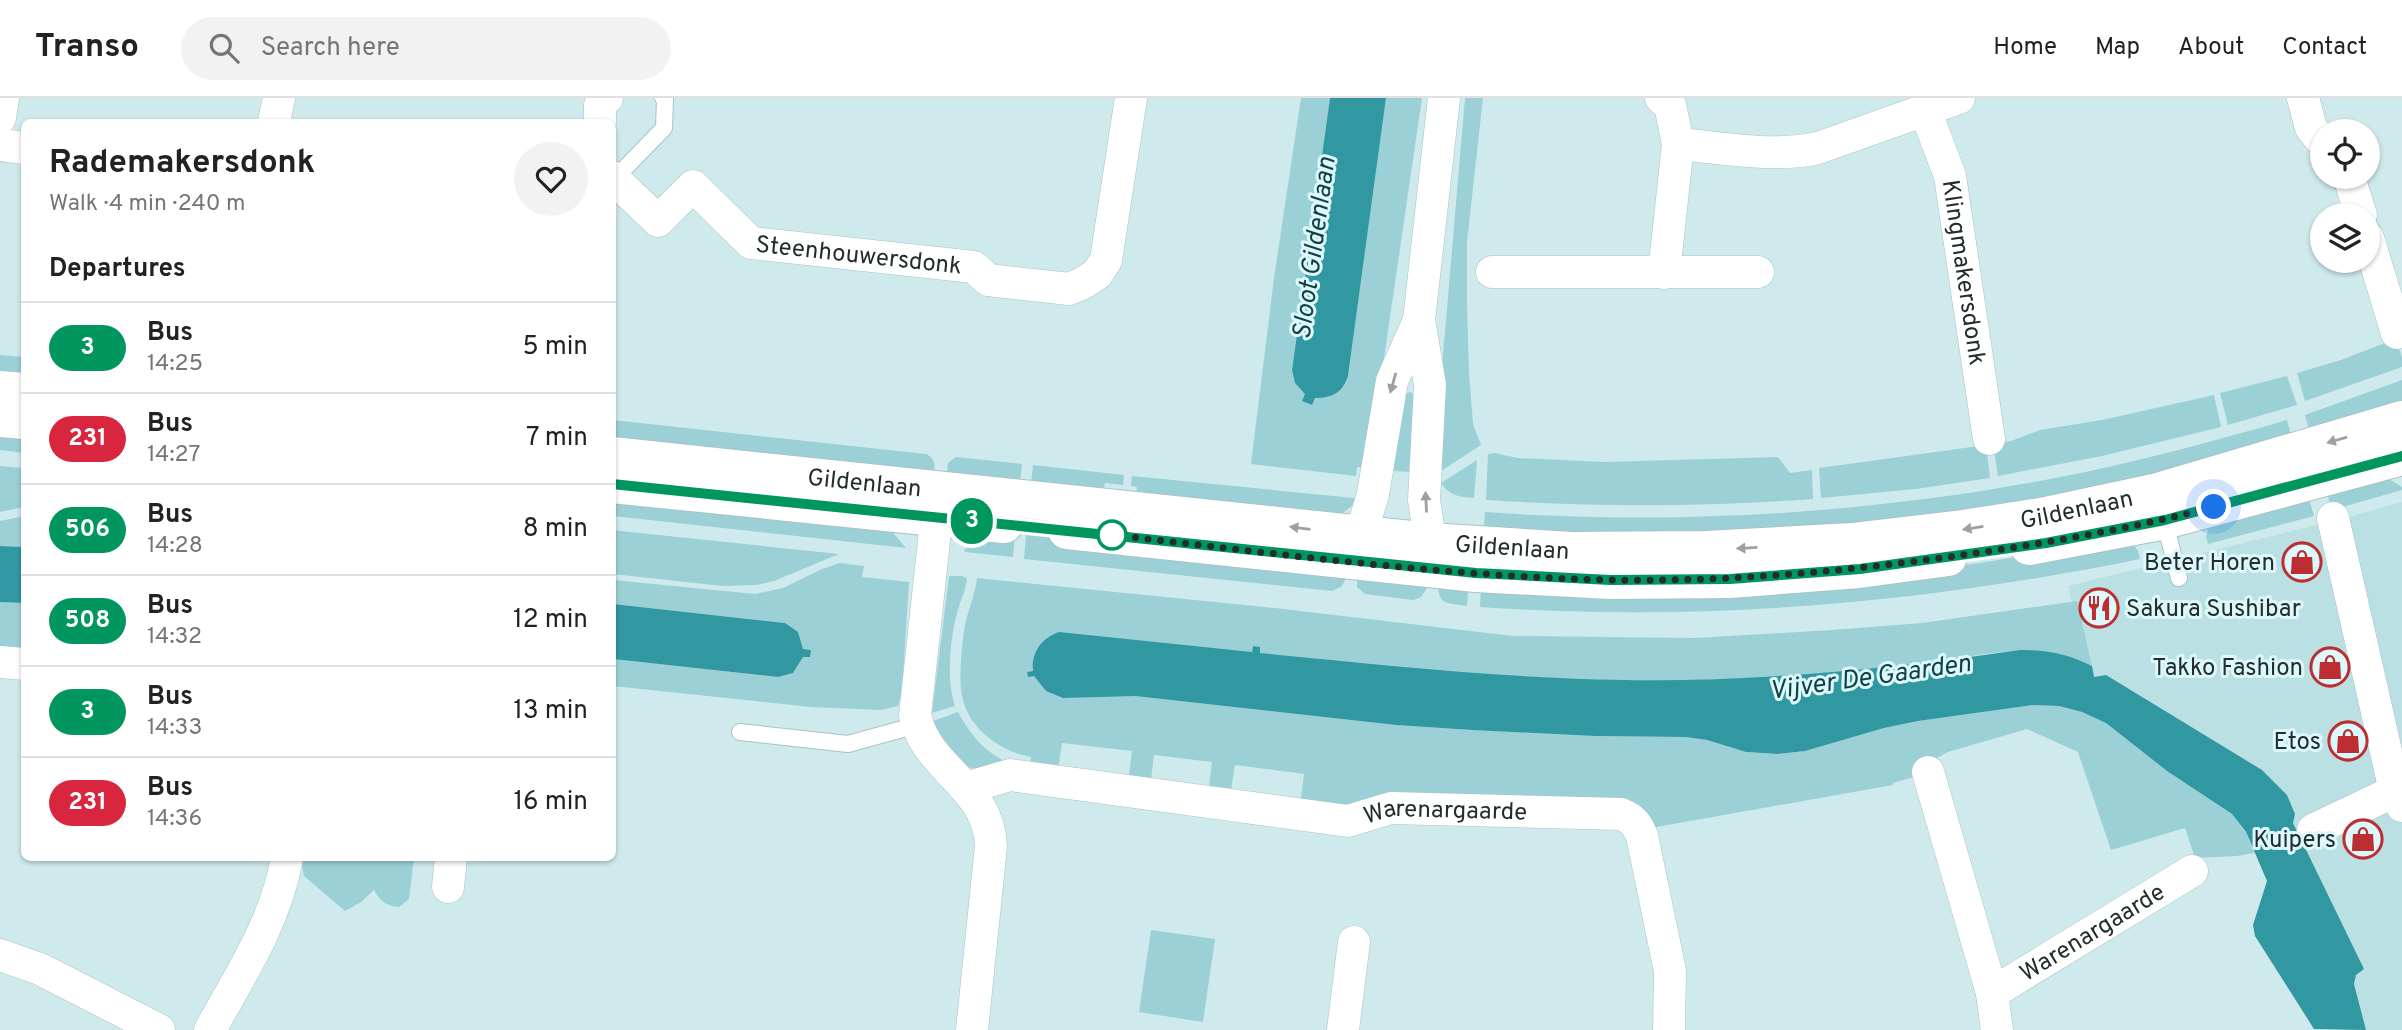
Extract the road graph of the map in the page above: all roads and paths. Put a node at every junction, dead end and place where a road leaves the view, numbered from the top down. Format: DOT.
graph roads {
  1 [pos="3,98"];
  2 [pos="279,98"];
  3 [pos="607,98"];
  4 [pos="663,98"];
  5 [pos="1131,98"];
  6 [pos="1444,98"];
  7 [pos="1661,98"];
  8 [pos="1959,98"];
  9 [pos="2303,98"];
  10 [pos="1925,110"];
  11 [pos="0,118"];
  12 [pos="275,119"];
  13 [pos="600,119"];
  14 [pos="2310,124"];
  15 [pos="1678,144"];
  16 [pos="0,145"];
  17 [pos="21,148"];
  18 [pos="619,172"];
  19 [pos="1492,272"];
  20 [pos="1758,272"];
  21 [pos="1664,273"];
  22 [pos="2379,273"];
  23 [pos="1419,320"];
  24 [pos="2397,333"];
  25 [pos="0,390"];
  26 [pos="21,392"];
  27 [pos="0,418"];
  28 [pos="21,420"];
  29 [pos="2402,420"];
  30 [pos="1989,439"];
  31 [pos="2402,456"];
  32 [pos="616,457"];
  33 [pos="616,484"];
  34 [pos="938,504"];
  35 [pos="2161,506"];
  36 [pos="2333,518"];
  37 [pos="1357,548"];
  38 [pos="1432,556"];
  39 [pos="2179,578"];
  40 [pos="0,662"];
  41 [pos="21,664"];
  42 [pos="917,725"];
  43 [pos="740,733"];
  44 [pos="1928,772"];
  45 [pos="966,788"];
  46 [pos="2398,799"];
  47 [pos="2313,830"];
  48 [pos="286,861"];
  49 [pos="2192,872"];
  50 [pos="1354,942"];
  51 [pos="0,955"];
  52 [pos="1992,993"];
  53 [pos="159,1030"];
  54 [pos="210,1030"];
  55 [pos="972,1030"];
  56 [pos="1343,1030"];
  57 [pos="1670,1030"];
  58 [pos="1997,1030"];
  1 -- 11 [label="street"];
  2 -- 12 [label="street"];
  3 -- 13 [label="street"];
  4 -- 18 [label="lane, Steenhouwersdonk"];
  5 -- 18 [label="street, Steenhouwersdonk"];
  6 -- 23 [label="street"];
  7 -- 15 [label="street"];
  8 -- 10 [label="street"];
  9 -- 14 [label="street"];
  10 -- 15 [label="street"];
  10 -- 30 [label="street, Klingmakersdonk"];
  15 -- 21 [label="street"];
  16 -- 17 [label="street"];
  19 -- 21 [label="street"];
  20 -- 21 [label="street"];
  22 -- 24 [label="street"];
  23 -- 37 [label="street, one-way"];
  38 -- 23 [label="street, one-way"];
  25 -- 26 [label="street"];
  27 -- 28 [label="street"];
  29 -- 35 [label="street, Gildenlaan, one-way"];
  31 -- 35 [label="street, Gildenlaan"];
  32 -- 34 [label="street, Gildenlaan"];
  33 -- 34 [label="street, Gildenlaan"];
  34 -- 37 [label="street, Gildenlaan"];
  34 -- 42 [label="street"];
  35 -- 38 [label="street, Gildenlaan"];
  35 -- 39 [label="lane"];
  36 -- 46 [label="street"];
  37 -- 38 [label="street, Gildenlaan"];
  40 -- 41 [label="street"];
  42 -- 43 [label="lane"];
  42 -- 45 [label="street"];
  44 -- 52 [label="street, Warenargaarde"];
  45 -- 55 [label="street"];
  45 -- 57 [label="street, Warenargaarde"];
  46 -- 47 [label="street"];
  48 -- 54 [label="street"];
  49 -- 52 [label="street, Warenargaarde"];
  50 -- 56 [label="street"];
  51 -- 53 [label="street"];
  52 -- 58 [label="street, Warenargaarde"];
}
